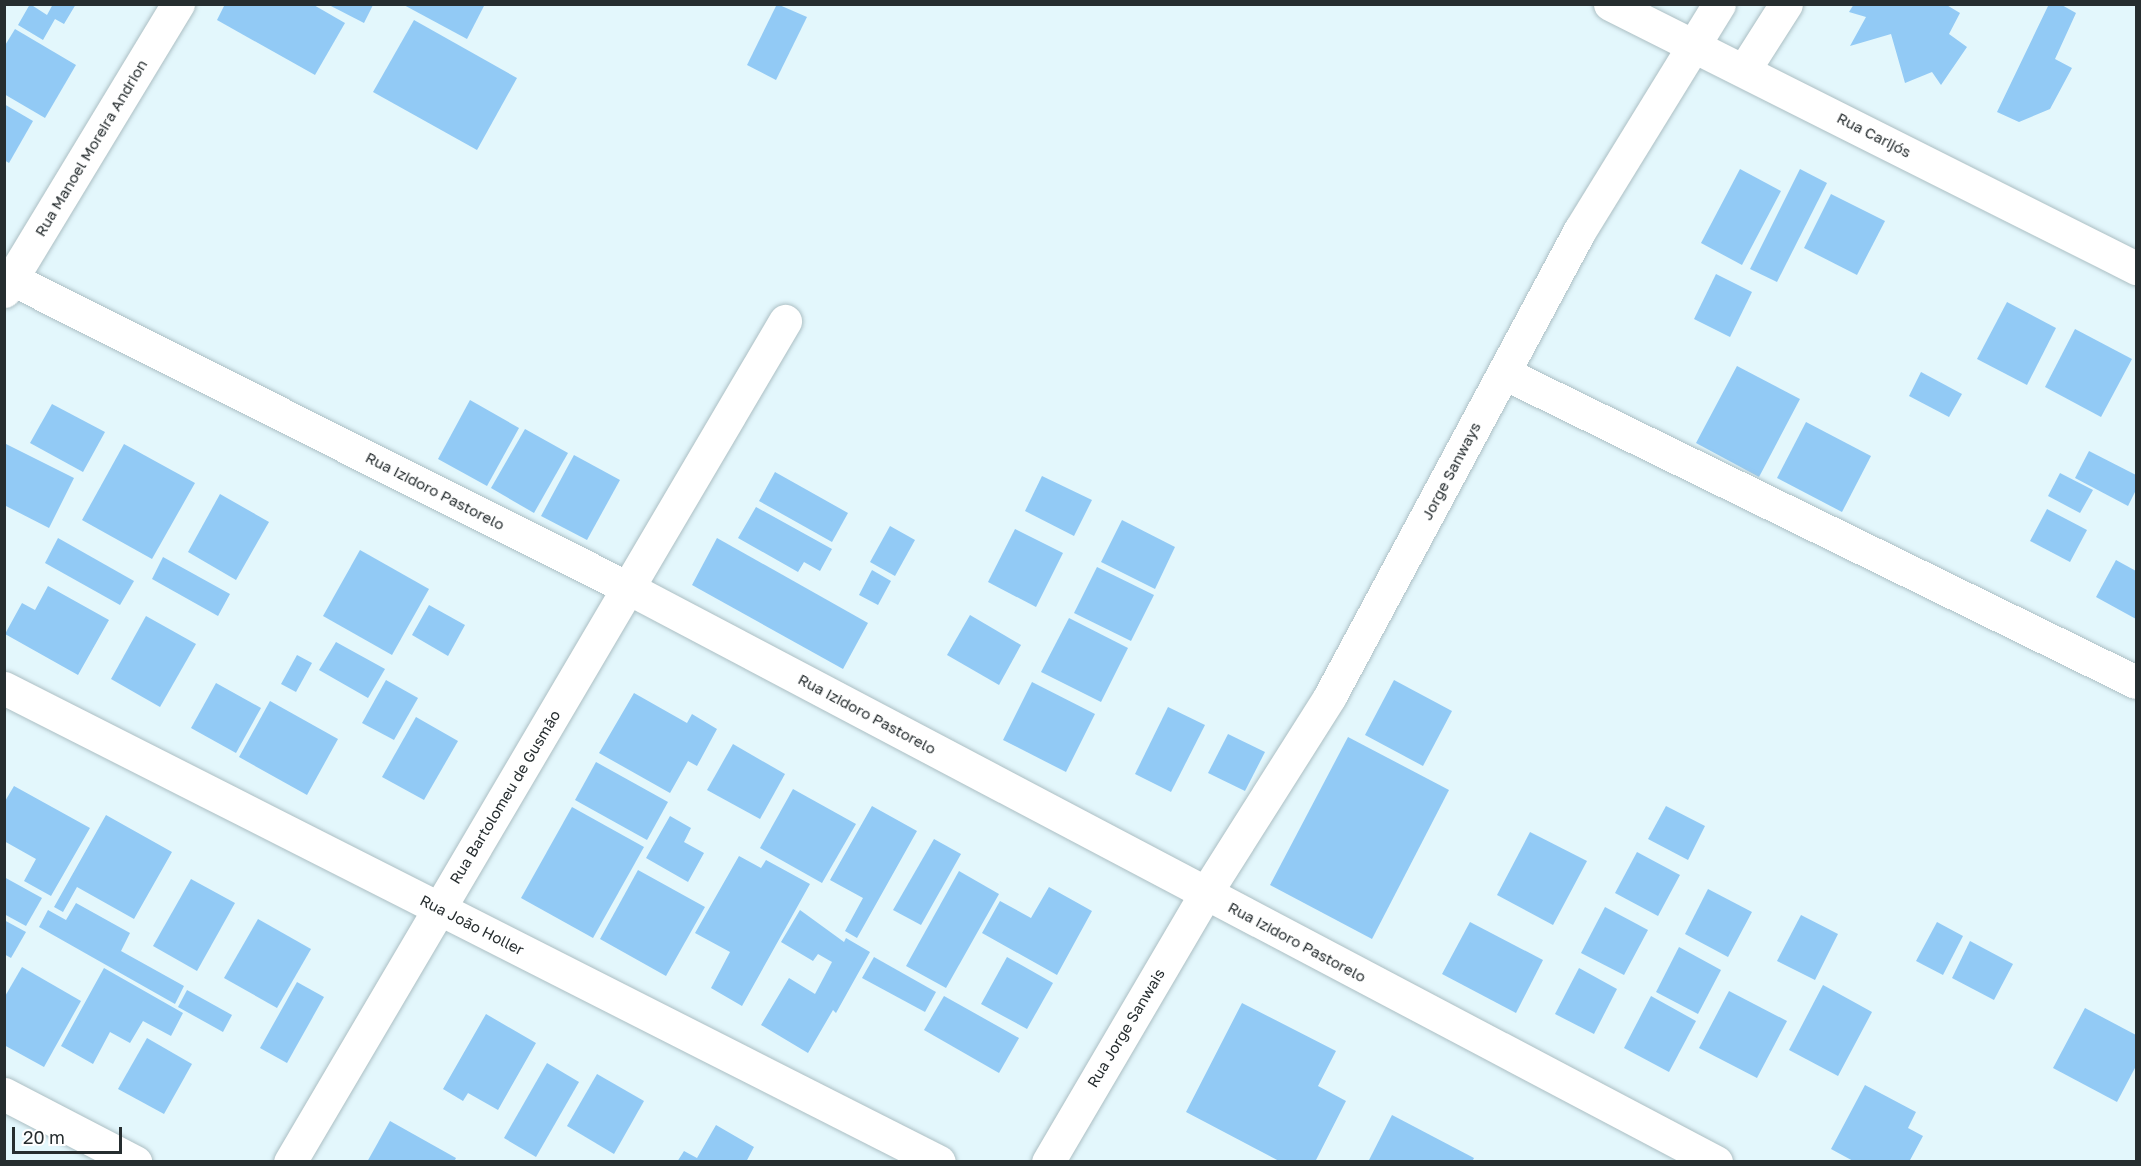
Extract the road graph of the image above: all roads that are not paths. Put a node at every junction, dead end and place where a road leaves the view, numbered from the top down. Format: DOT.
graph roads {
  1 [pos="178,4"];
  2 [pos="1610,4"];
  3 [pos="1719,4"];
  4 [pos="1786,4"];
  5 [pos="1690,46"];
  6 [pos="1744,70"];
  7 [pos="2136,268"];
  8 [pos="8,285"];
  9 [pos="785,321"];
  10 [pos="1504,373"];
  11 [pos="630,589"];
  12 [pos="2136,682"];
  13 [pos="4,688"];
  14 [pos="1205,894"];
  15 [pos="438,908"];
  16 [pos="4,1094"];
  17 [pos="135,1161"];
  18 [pos="290,1161"];
  19 [pos="939,1161"];
  20 [pos="1048,1161"];
  21 [pos="1716,1161"];
  1 -- 8 [label="street, Rua Manoel Moreira Andrion"];
  2 -- 5 [label="street, Rua Carijós"];
  3 -- 5 [label="street"];
  4 -- 6 [label="street"];
  5 -- 6 [label="street, Rua Carijós"];
  5 -- 10 [label="street, Jorge Sanways"];
  6 -- 7 [label="street, Rua Carijós"];
  8 -- 11 [label="street, Rua Izidoro Pastorelo"];
  9 -- 11 [label="street, Rua Bartolomeu de Gusmão"];
  10 -- 12 [label="street"];
  10 -- 14 [label="street, Jorge Sanways"];
  11 -- 14 [label="street, Rua Izidoro Pastorelo"];
  11 -- 15 [label="street, Rua Bartolomeu de Gusmão"];
  13 -- 15 [label="street, Rua João Holler"];
  14 -- 20 [label="street, Rua Jorge Sanwais"];
  14 -- 21 [label="street, Rua Izidoro Pastorelo"];
  15 -- 18 [label="street, Rua Bartolomeu de Gusmão"];
  15 -- 19 [label="street, Rua João Holler"];
  16 -- 17 [label="street"];
}
